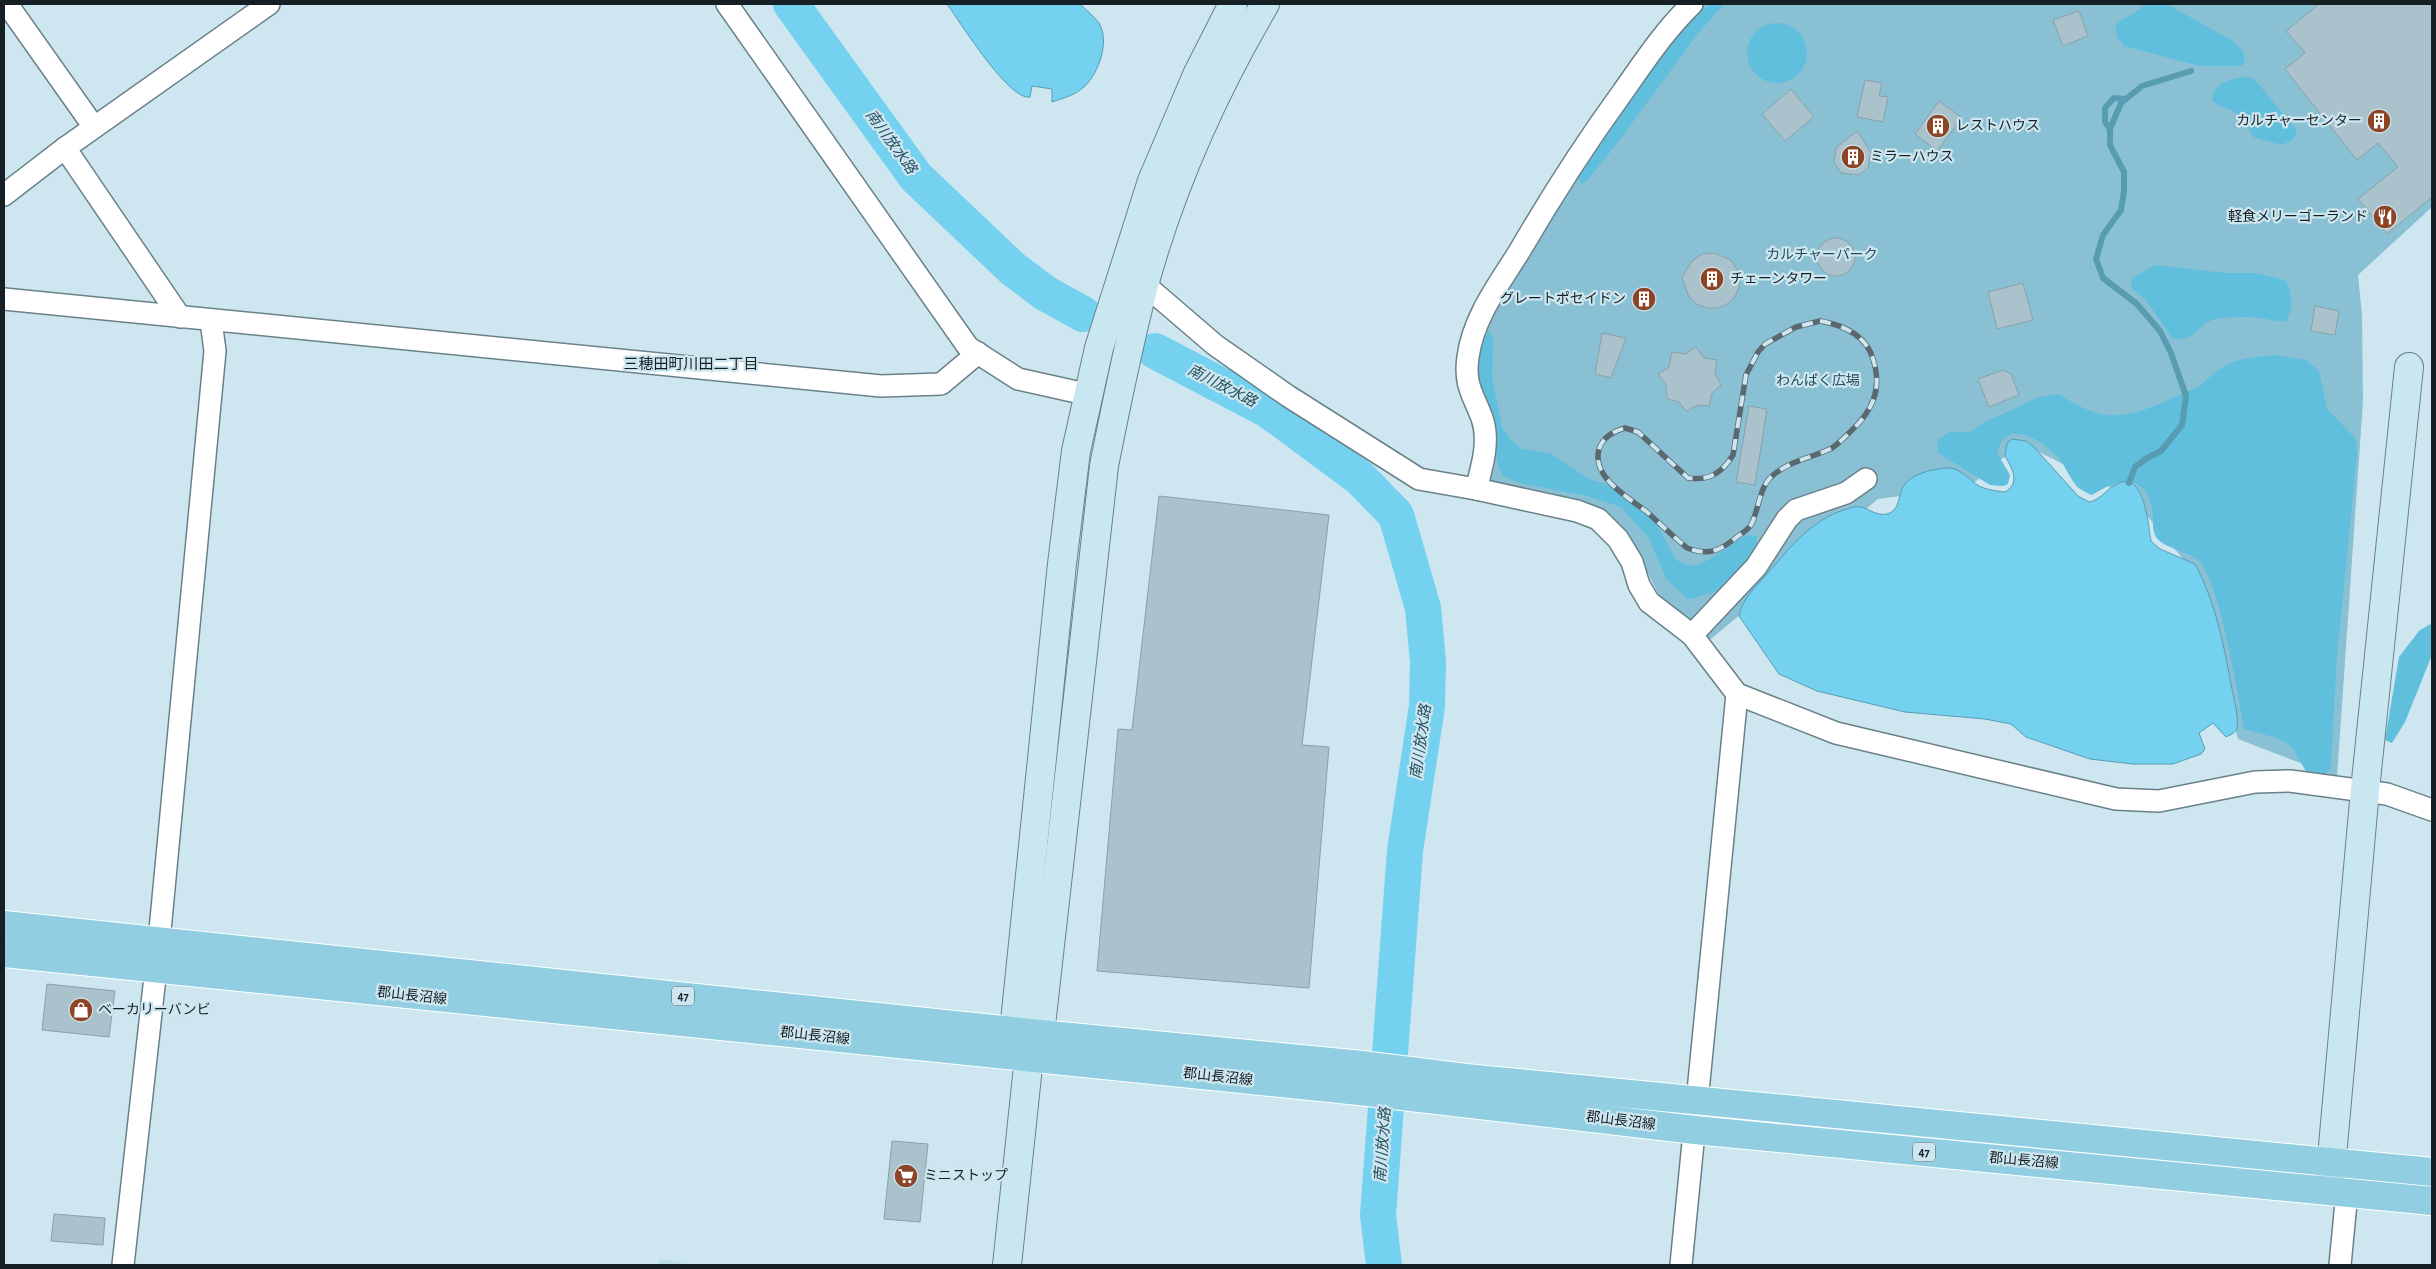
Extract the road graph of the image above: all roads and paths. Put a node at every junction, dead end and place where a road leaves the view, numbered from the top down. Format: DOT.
graph roads {
  1 [pos="7,4"];
  2 [pos="269,4"];
  3 [pos="727,4"];
  4 [pos="1233,4"];
  5 [pos="1265,4"];
  6 [pos="1692,4"];
  7 [pos="94,127"];
  8 [pos="65,148"];
  9 [pos="7,186"];
  10 [pos="1141,297"];
  11 [pos="4,299"];
  12 [pos="180,317"];
  13 [pos="211,320"];
  14 [pos="978,353"];
  15 [pos="2409,367"];
  16 [pos="1090,395"];
  17 [pos="1866,479"];
  18 [pos="1476,489"];
  19 [pos="1692,635"];
  20 [pos="1737,694"];
  21 [pos="2365,790"];
  22 [pos="2432,810"];
  23 [pos="4,925"];
  24 [pos="159,941"];
  25 [pos="4,953"];
  26 [pos="155,969"];
  27 [pos="1014,1031"];
  28 [pos="1035,1046"];
  29 [pos="1418,1085"];
  30 [pos="1697,1101"];
  31 [pos="1695,1130"];
  32 [pos="2332,1162"];
  33 [pos="2432,1172"];
  34 [pos="2338,1191"];
  35 [pos="2432,1201"];
  36 [pos="123,1265"];
  37 [pos="1007,1265"];
  38 [pos="1681,1265"];
  39 [pos="2340,1265"];
  1 -- 7 [label="street"];
  2 -- 7 [label="street"];
  3 -- 14 [label="street"];
  4 -- 16 [label="street"];
  5 -- 10 [label="street"];
  6 -- 18 [label="street"];
  7 -- 8 [label="street"];
  8 -- 9 [label="street"];
  8 -- 12 [label="street"];
  10 -- 18 [label="street"];
  10 -- 28 [label="street"];
  11 -- 12 [label="street"];
  12 -- 13 [label="street"];
  13 -- 14 [label="street"];
  13 -- 24 [label="street"];
  14 -- 16 [label="street"];
  15 -- 21 [label="street"];
  16 -- 27 [label="street"];
  17 -- 19 [label="street"];
  18 -- 19 [label="street"];
  19 -- 20 [label="street"];
  20 -- 21 [label="street"];
  20 -- 30 [label="street"];
  21 -- 22 [label="street"];
  21 -- 32 [label="street"];
  23 -- 24 [label="main road, 郡山長沼線 / 47"];
  24 -- 26 [label="street"];
  24 -- 27 [label="main road, 郡山長沼線 / 47"];
  25 -- 26 [label="main road, 郡山長沼線 / 47"];
  26 -- 28 [label="main road, 郡山長沼線 / 47"];
  26 -- 36 [label="street"];
  27 -- 28 [label="street"];
  28 -- 29 [label="main road, 郡山長沼線 / 47"];
  28 -- 37 [label="street"];
  29 -- 30 [label="main road, 郡山長沼線 / 47"];
  29 -- 31 [label="main road, 郡山長沼線 / 47"];
  30 -- 31 [label="street"];
  30 -- 32 [label="main road, 郡山長沼線 / 47"];
  31 -- 34 [label="main road, 郡山長沼線 / 47"];
  31 -- 38 [label="street"];
  32 -- 33 [label="main road, 郡山長沼線 / 47"];
  32 -- 34 [label="street"];
  34 -- 35 [label="main road, 郡山長沼線 / 47"];
  34 -- 39 [label="street"];
}
